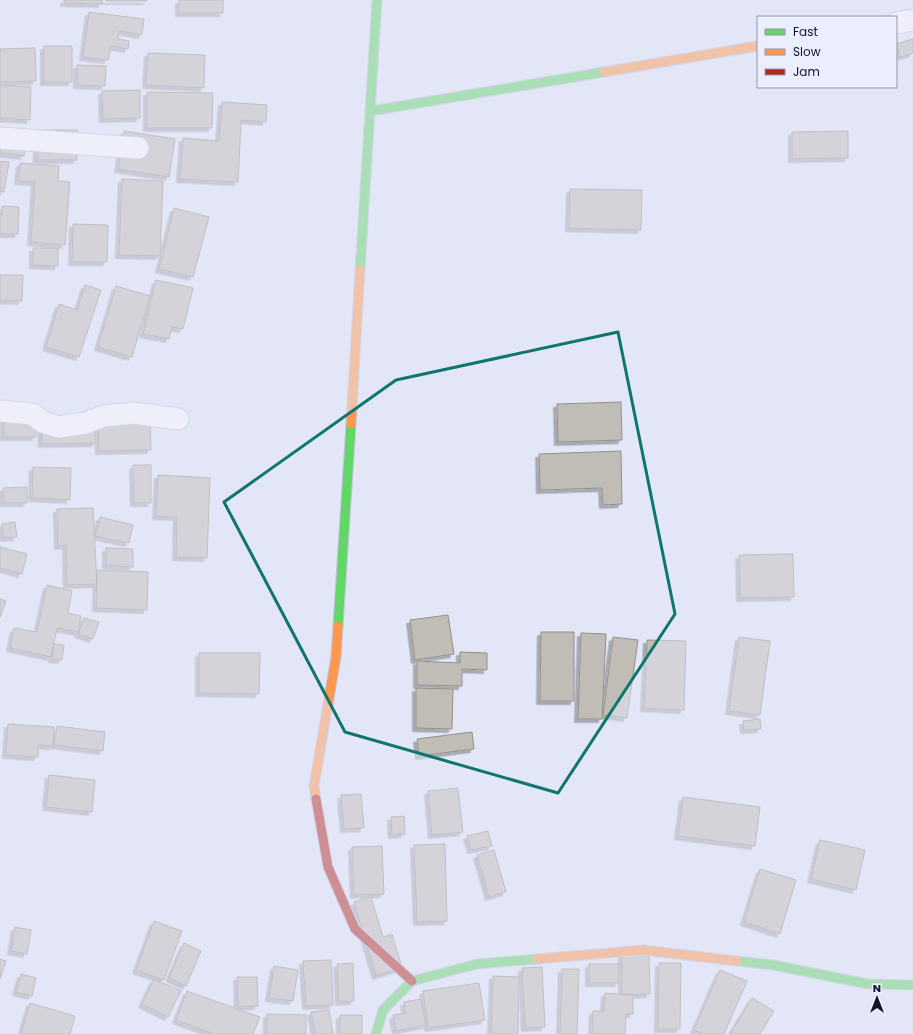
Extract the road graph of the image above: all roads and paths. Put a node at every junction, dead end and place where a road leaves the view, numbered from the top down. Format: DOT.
graph roads {
  1 [pos="377,0"];
  2 [pos="913,20"];
  3 [pos="897,23"];
  4 [pos="757,46"];
  5 [pos="371,111"];
  6 [pos="0,138"];
  7 [pos="138,148"];
  8 [pos="0,411"];
  9 [pos="178,419"];
  10 [pos="412,981"];
  11 [pos="913,985"];
  12 [pos="376,1034"];
  1 -- 5 [label="street"];
  2 -- 3 [label="street"];
  4 -- 5 [label="street"];
  5 -- 10 [label="street"];
  6 -- 7 [label="street"];
  8 -- 9 [label="street"];
  10 -- 11 [label="street"];
  10 -- 12 [label="street"];
}
